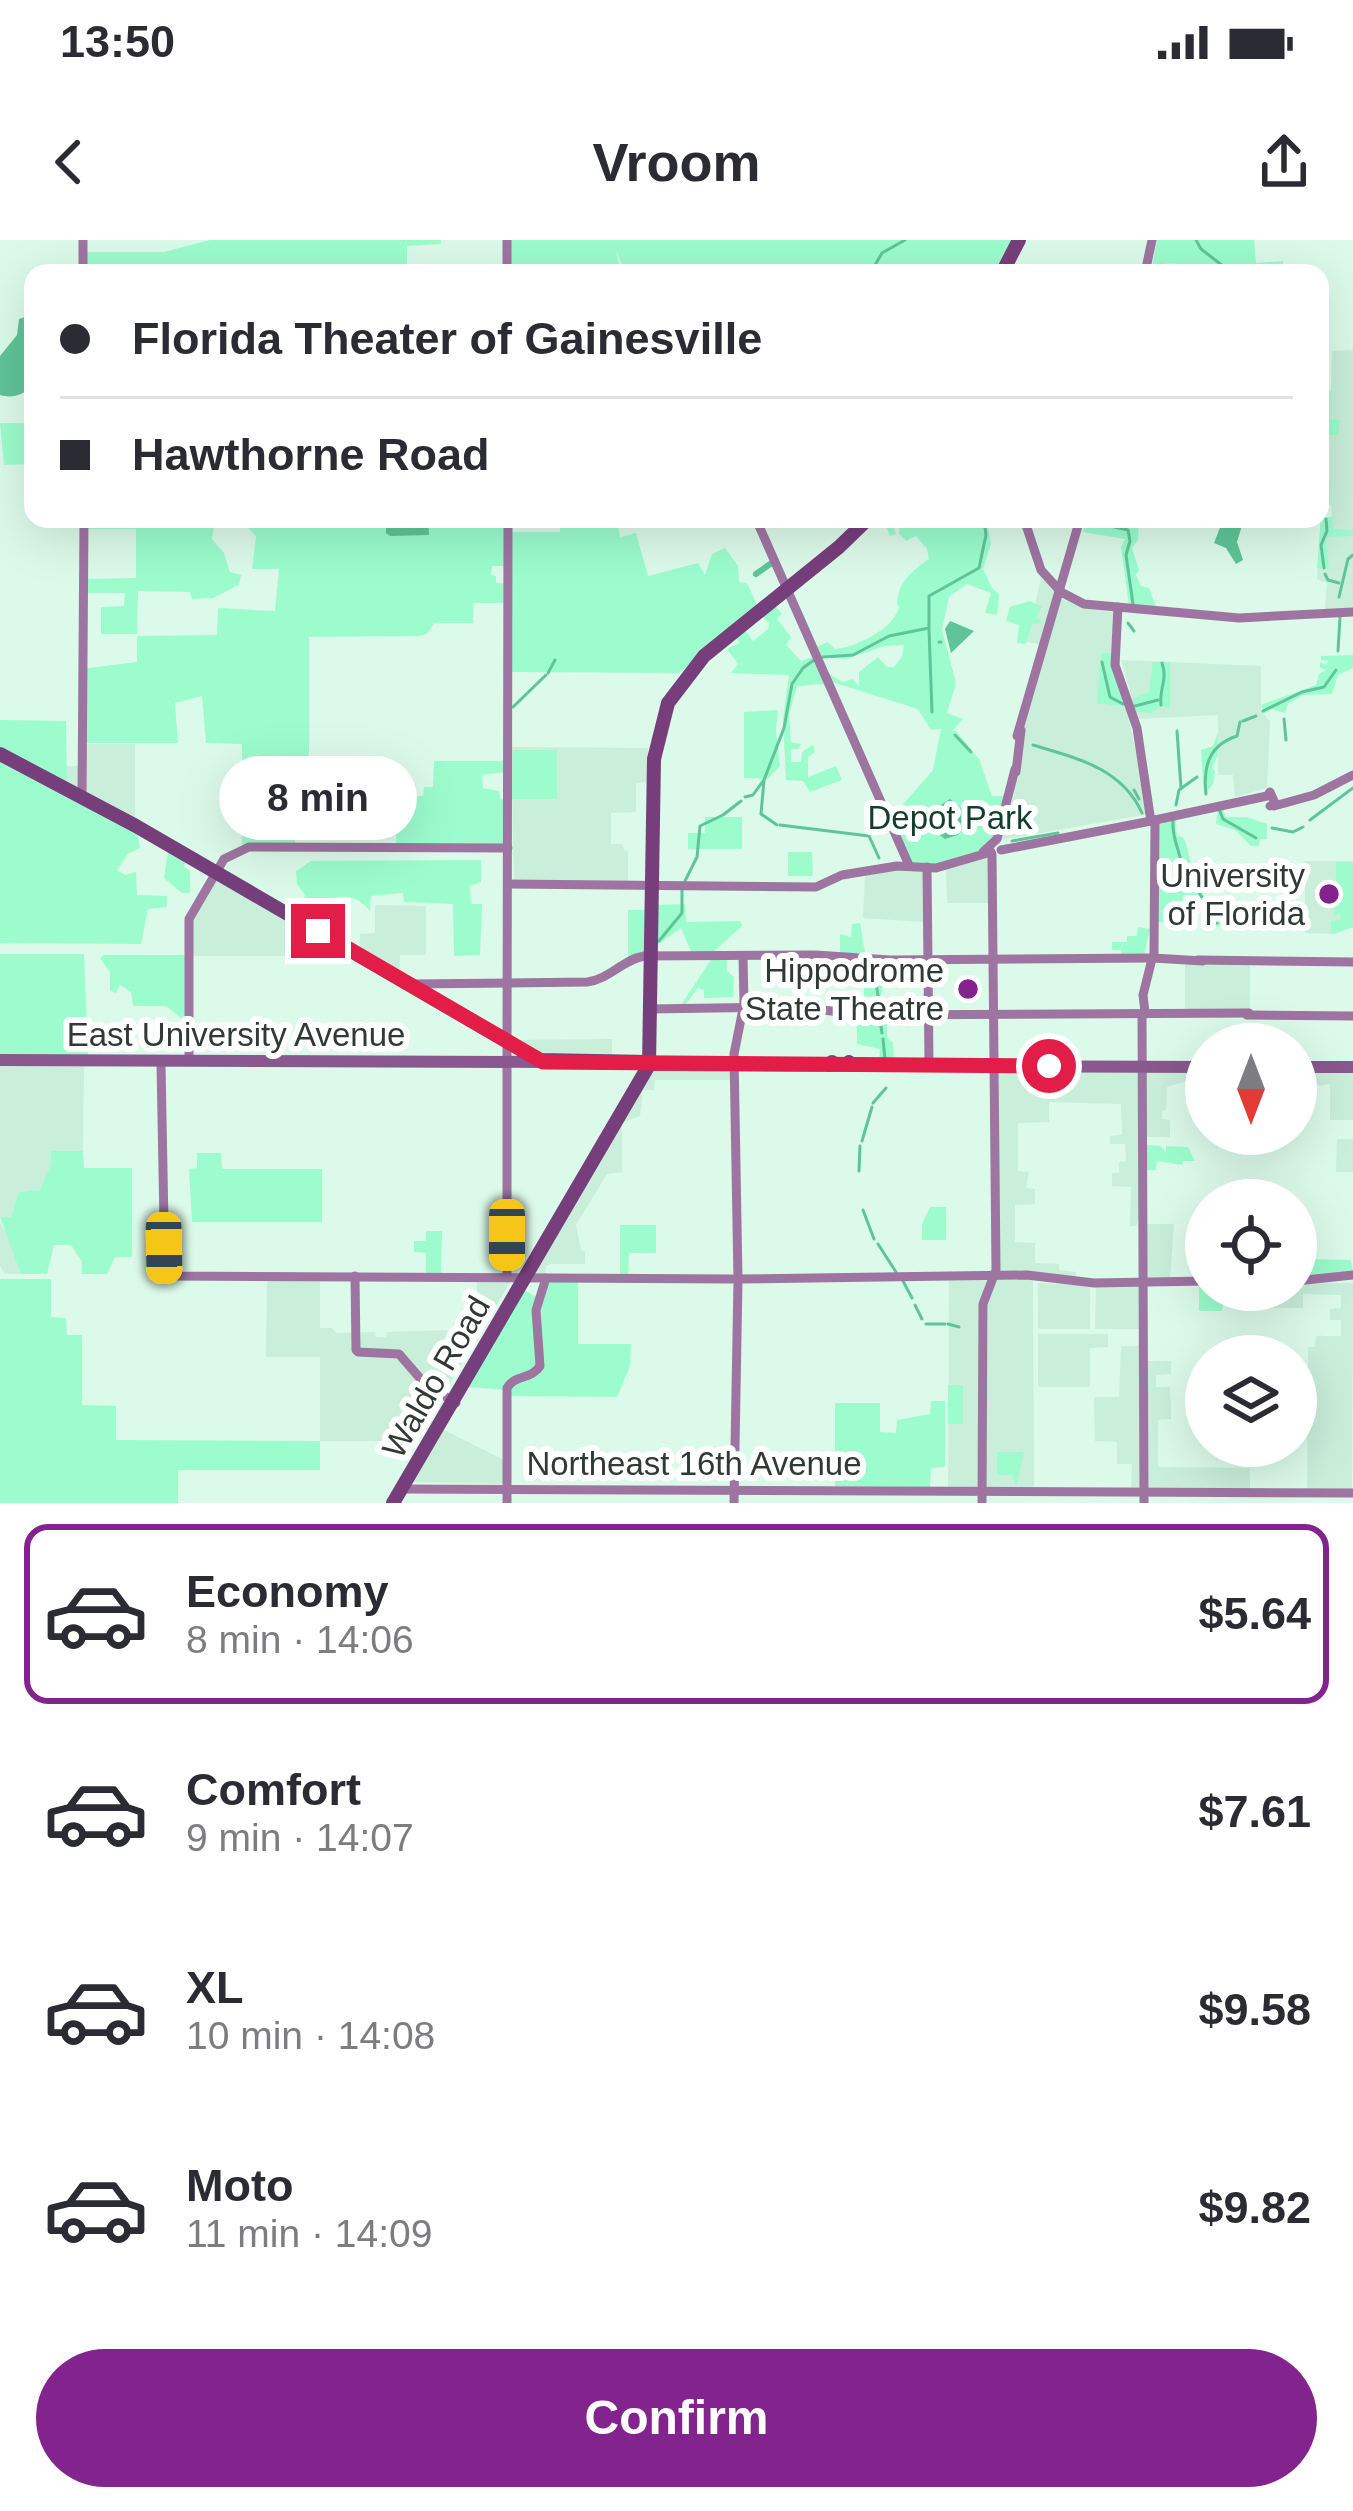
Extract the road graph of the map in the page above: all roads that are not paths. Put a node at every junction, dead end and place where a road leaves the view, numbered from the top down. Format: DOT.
graph roads {
  1 [pos="84,528"];
  2 [pos="508,528"];
  3 [pos="760,528"];
  4 [pos="856,528"];
  5 [pos="1027,528"];
  6 [pos="1079,528"];
  7 [pos="1071,553"];
  8 [pos="788,586"];
  9 [pos="1056,588"];
  10 [pos="1118,608"];
  11 [pos="1353,612"];
  12 [pos="0,755"];
  13 [pos="1353,776"];
  14 [pos="82,798"];
  15 [pos="1153,818"];
  16 [pos="508,848"];
  17 [pos="995,849"];
  18 [pos="904,861"];
  19 [pos="217,868"];
  20 [pos="927,868"];
  21 [pos="508,884"];
  22 [pos="652,884"];
  23 [pos="652,956"];
  24 [pos="743,956"];
  25 [pos="1151,958"];
  26 [pos="928,960"];
  27 [pos="994,960"];
  28 [pos="1353,962"];
  29 [pos="507,983"];
  30 [pos="404,987"];
  31 [pos="743,1009"];
  32 [pos="651,1010"];
  33 [pos="1353,1014"];
  34 [pos="995,1015"];
  35 [pos="1091,1015"];
  36 [pos="1144,1015"];
  37 [pos="925,1016"];
  38 [pos="507,1054"];
  39 [pos="0,1062"];
  40 [pos="149,1062"];
  41 [pos="189,1062"];
  42 [pos="646,1063"];
  43 [pos="541,1064"];
  44 [pos="734,1064"];
  45 [pos="935,1064"];
  46 [pos="995,1064"];
  47 [pos="1143,1067"];
  48 [pos="1185,1067"];
  49 [pos="1353,1067"];
  50 [pos="1317,1068"];
  51 [pos="1353,1275"];
  52 [pos="355,1276"];
  53 [pos="507,1276"];
  54 [pos="534,1276"];
  55 [pos="994,1276"];
  56 [pos="1317,1279"];
  57 [pos="735,1280"];
  58 [pos="1185,1281"];
  59 [pos="1144,1282"];
  60 [pos="451,1401"];
  61 [pos="507,1489"];
  62 [pos="734,1490"];
  63 [pos="1353,1493"];
  64 [pos="400,1494"];
  65 [pos="982,1497"];
  66 [pos="1144,1497"];
  67 [pos="507,1503"];
  68 [pos="734,1503"];
  1 -- 14 [label="street"];
  2 -- 16 [label="street"];
  3 -- 8 [label="street"];
  4 -- 8 [label="highway"];
  5 -- 9 [label="street"];
  6 -- 7 [label="street"];
  7 -- 9 [label="street"];
  7 -- 9 [label="street"];
  8 -- 18 [label="street"];
  8 -- 22 [label="highway"];
  9 -- 10 [label="street"];
  9 -- 17 [label="street"];
  10 -- 11 [label="street"];
  10 -- 15 [label="street"];
  12 -- 14 [label="highway"];
  13 -- 15 [label="street"];
  14 -- 19 [label="highway"];
  15 -- 17 [label="street"];
  15 -- 25 [label="street"];
  16 -- 19 [label="street"];
  16 -- 21 [label="street"];
  17 -- 20 [label="street"];
  17 -- 27 [label="street"];
  18 -- 20 [label="street"];
  18 -- 22 [label="street"];
  19 -- 30 [label="highway"];
  19 -- 41 [label="street"];
  20 -- 26 [label="street"];
  21 -- 22 [label="street"];
  21 -- 29 [label="street"];
  22 -- 23 [label="highway"];
  23 -- 24 [label="street"];
  23 -- 29 [label="street"];
  23 -- 32 [label="highway"];
  24 -- 26 [label="street"];
  24 -- 31 [label="street"];
  25 -- 27 [label="street"];
  25 -- 28 [label="street"];
  25 -- 36 [label="street"];
  26 -- 27 [label="street"];
  26 -- 37 [label="street"];
  27 -- 34 [label="street"];
  29 -- 30 [label="street"];
  29 -- 38 [label="street"];
  30 -- 38 [label="highway"];
  31 -- 32 [label="street"];
  31 -- 37 [label="street"];
  31 -- 44 [label="street"];
  32 -- 42 [label="highway"];
  33 -- 36 [label="street"];
  34 -- 35 [label="street"];
  34 -- 35 [label="street"];
  34 -- 37 [label="street"];
  34 -- 46 [label="street"];
  35 -- 36 [label="street"];
  36 -- 47 [label="street"];
  37 -- 45 [label="street"];
  38 -- 41 [label="main road, East University Avenue"];
  38 -- 43 [label="highway"];
  38 -- 43 [label="main road, East University Avenue"];
  38 -- 53 [label="street"];
  39 -- 40 [label="main road, East University Avenue"];
  40 -- 41 [label="main road, East University Avenue"];
  40 -- 52 [label="street"];
  42 -- 43 [label="highway, East University Avenue"];
  42 -- 44 [label="main road, East University Avenue"];
  42 -- 54 [label="highway, Waldo Road"];
  44 -- 45 [label="main road, East University Avenue"];
  44 -- 57 [label="street"];
  45 -- 46 [label="main road, East University Avenue"];
  46 -- 47 [label="main road, East University Avenue"];
  46 -- 55 [label="street"];
  47 -- 48 [label="main road, East University Avenue"];
  47 -- 59 [label="street"];
  49 -- 50 [label="main road"];
  51 -- 56 [label="street"];
  52 -- 53 [label="street"];
  52 -- 60 [label="street"];
  53 -- 54 [label="street"];
  54 -- 57 [label="street"];
  54 -- 60 [label="highway, Waldo Road"];
  54 -- 61 [label="street"];
  55 -- 57 [label="street"];
  55 -- 59 [label="street"];
  55 -- 65 [label="street"];
  57 -- 62 [label="street"];
  58 -- 59 [label="street"];
  59 -- 66 [label="street"];
  60 -- 64 [label="highway, Waldo Road"];
  61 -- 62 [label="street, Northeast 16th Avenue"];
  61 -- 64 [label="street, Northeast 16th Avenue"];
  61 -- 67 [label="street"];
  62 -- 65 [label="street, Northeast 16th Avenue"];
  62 -- 68 [label="street"];
  63 -- 66 [label="street, Northeast 16th Avenue"];
  65 -- 66 [label="street, Northeast 16th Avenue"];
}
